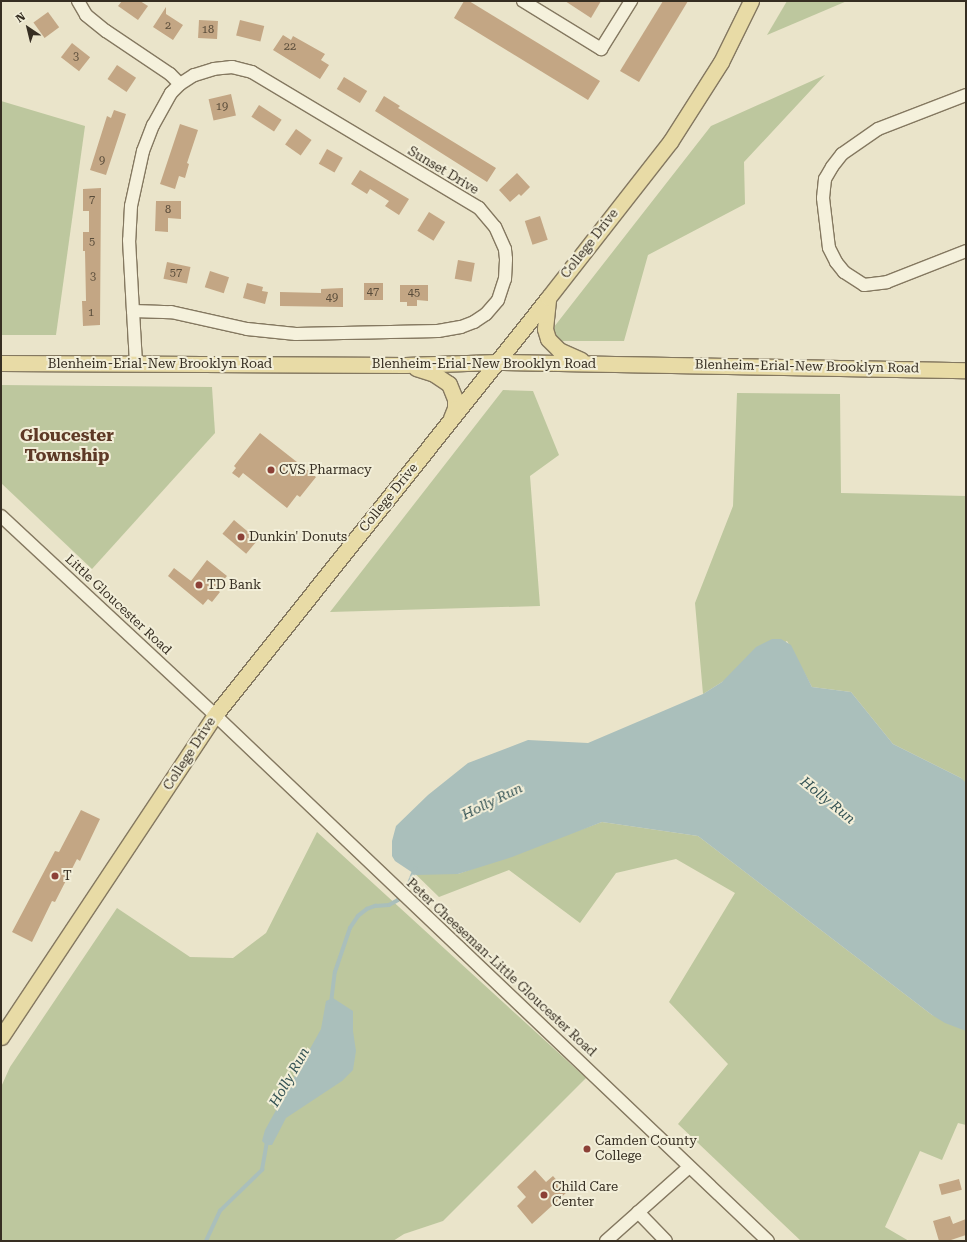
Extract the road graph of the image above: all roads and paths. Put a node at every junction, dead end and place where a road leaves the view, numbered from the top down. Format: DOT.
graph roads {
  1 [pos="78,1"];
  2 [pos="523,1"];
  3 [pos="631,1"];
  4 [pos="751,1"];
  5 [pos="180,84"];
  6 [pos="966,95"];
  7 [pos="966,251"];
  8 [pos="548,298"];
  9 [pos="133,311"];
  10 [pos="498,362"];
  11 [pos="1,363"];
  12 [pos="136,363"];
  13 [pos="604,364"];
  14 [pos="405,365"];
  15 [pos="966,370"];
  16 [pos="450,422"];
  17 [pos="1,516"];
  18 [pos="215,715"];
  19 [pos="1,1037"];
  20 [pos="690,1167"];
  21 [pos="638,1212"];
  22 [pos="606,1241"];
  23 [pos="666,1241"];
  24 [pos="768,1241"];
  1 -- 5 [label="street"];
  2 -- 3 [label="street"];
  4 -- 8 [label="main road, College Drive"];
  5 -- 9 [label="street, Sunset Drive"];
  5 -- 9 [label="street, Sunset Drive"];
  6 -- 7 [label="street"];
  8 -- 10 [label="main road, College Drive"];
  8 -- 13 [label="main road"];
  9 -- 12 [label="street, Sunset Drive"];
  10 -- 13 [label="main road, Blenheim-Erial-New Brooklyn Road"];
  10 -- 14 [label="main road, Blenheim-Erial-New Brooklyn Road"];
  10 -- 16 [label="main road, College Drive"];
  11 -- 12 [label="main road, Blenheim-Erial-New Brooklyn Road"];
  12 -- 14 [label="main road, Blenheim-Erial-New Brooklyn Road"];
  13 -- 15 [label="main road, Blenheim-Erial-New Brooklyn Road"];
  14 -- 16 [label="main road"];
  16 -- 18 [label="main road, College Drive"];
  17 -- 18 [label="street, Little Gloucester Road"];
  18 -- 19 [label="main road, College Drive"];
  18 -- 20 [label="street, Peter Cheeseman-Little Gloucester Road"];
  20 -- 21 [label="street"];
  20 -- 24 [label="street, Peter Cheeseman-Little Gloucester Road"];
  21 -- 22 [label="street"];
  21 -- 23 [label="street"];
}
